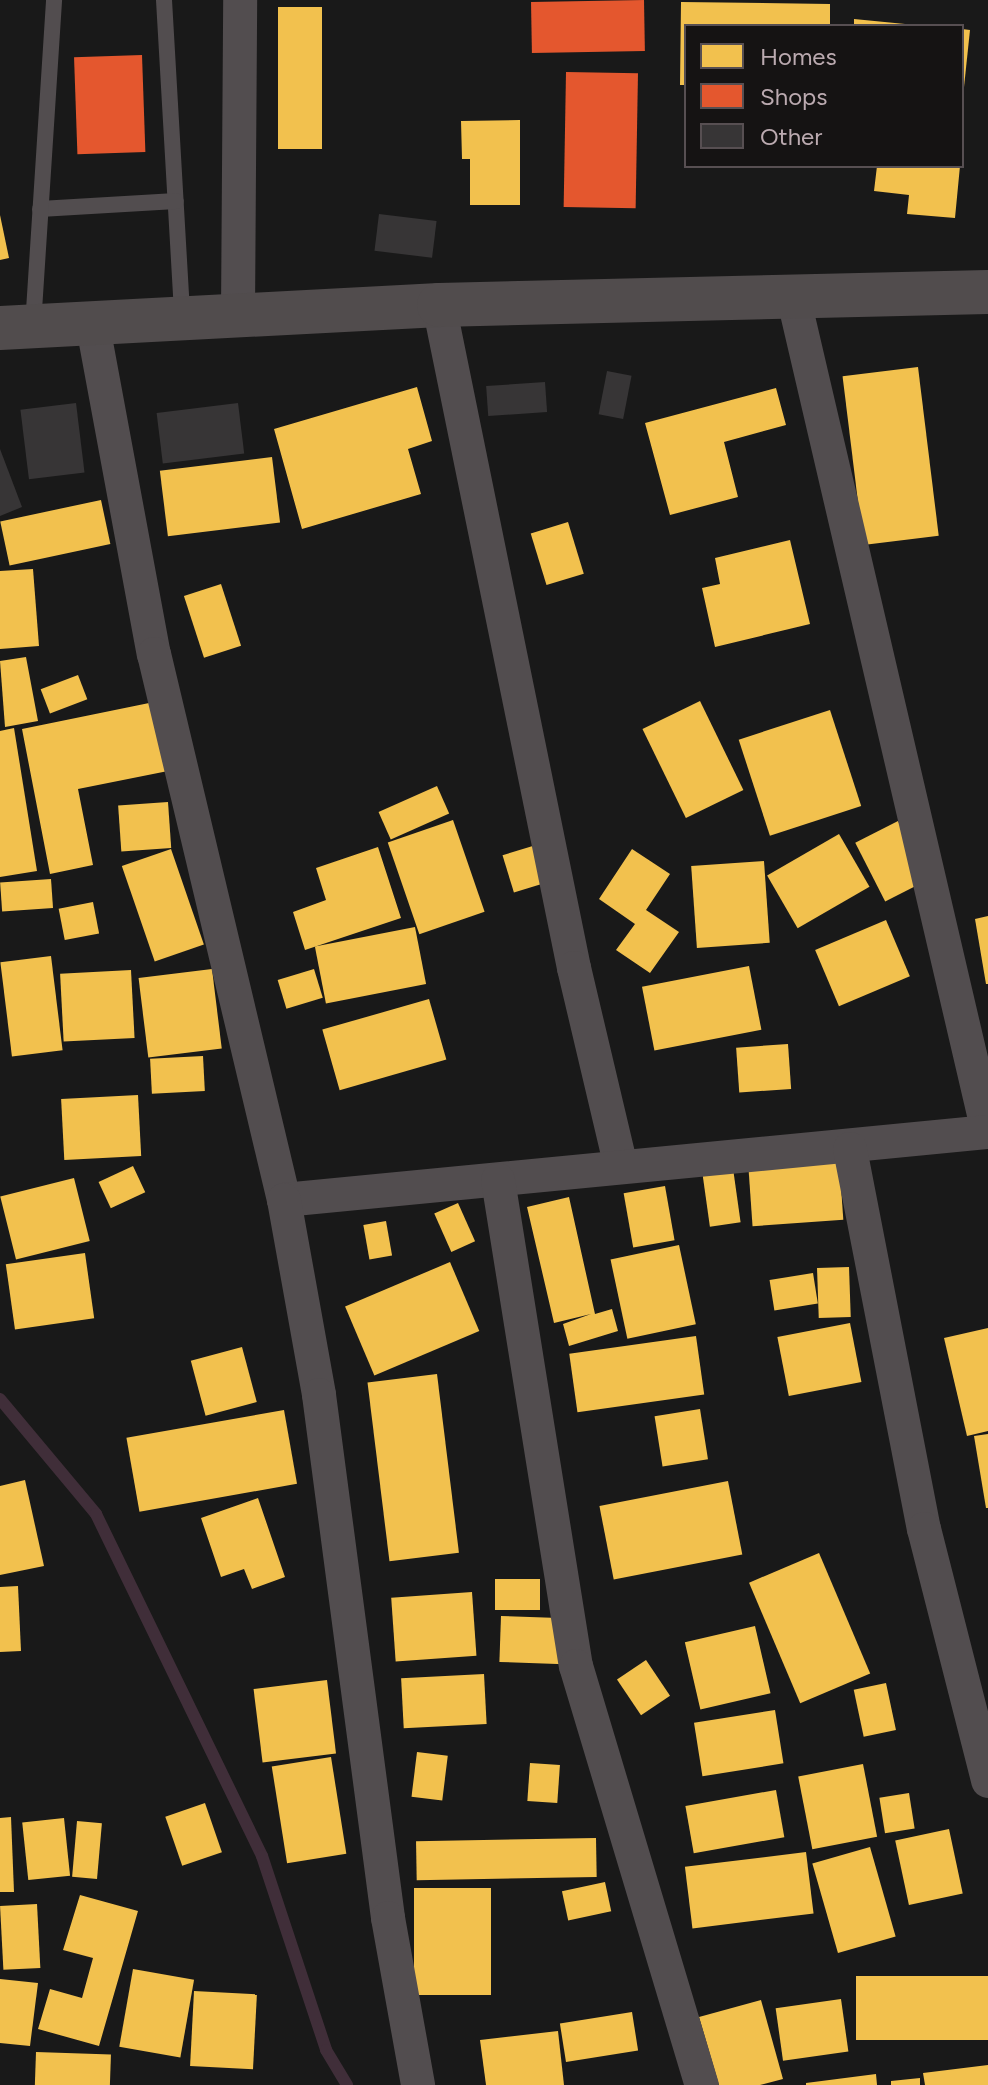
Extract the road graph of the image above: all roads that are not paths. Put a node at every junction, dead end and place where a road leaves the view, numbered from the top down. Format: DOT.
graph roads {
  1 [pos="54,0"];
  2 [pos="164,0"];
  3 [pos="240,0"];
  4 [pos="176,201"];
  5 [pos="40,209"];
  6 [pos="988,292"];
  7 [pos="794,300"];
  8 [pos="439,305"];
  9 [pos="238,313"];
  10 [pos="182,316"];
  11 [pos="92,321"];
  12 [pos="17,327"];
  13 [pos="988,1132"];
  14 [pos="850,1149"];
  15 [pos="621,1167"];
  16 [pos="498,1180"];
  17 [pos="284,1200"];
  18 [pos="988,1781"];
  19 [pos="418,2085"];
  20 [pos="702,2085"];
  1 -- 5 [label="lane"];
  2 -- 4 [label="lane"];
  3 -- 9 [label="street"];
  4 -- 5 [label="lane"];
  4 -- 10 [label="lane"];
  5 -- 12 [label="lane"];
  6 -- 7 [label="main road"];
  7 -- 8 [label="main road"];
  7 -- 13 [label="street"];
  8 -- 9 [label="main road"];
  8 -- 15 [label="street"];
  9 -- 10 [label="main road"];
  10 -- 11 [label="main road"];
  11 -- 12 [label="main road"];
  11 -- 17 [label="street"];
  13 -- 14 [label="street"];
  14 -- 15 [label="street"];
  14 -- 18 [label="street"];
  15 -- 16 [label="street"];
  16 -- 17 [label="street"];
  16 -- 20 [label="street"];
  17 -- 19 [label="street"];
}
